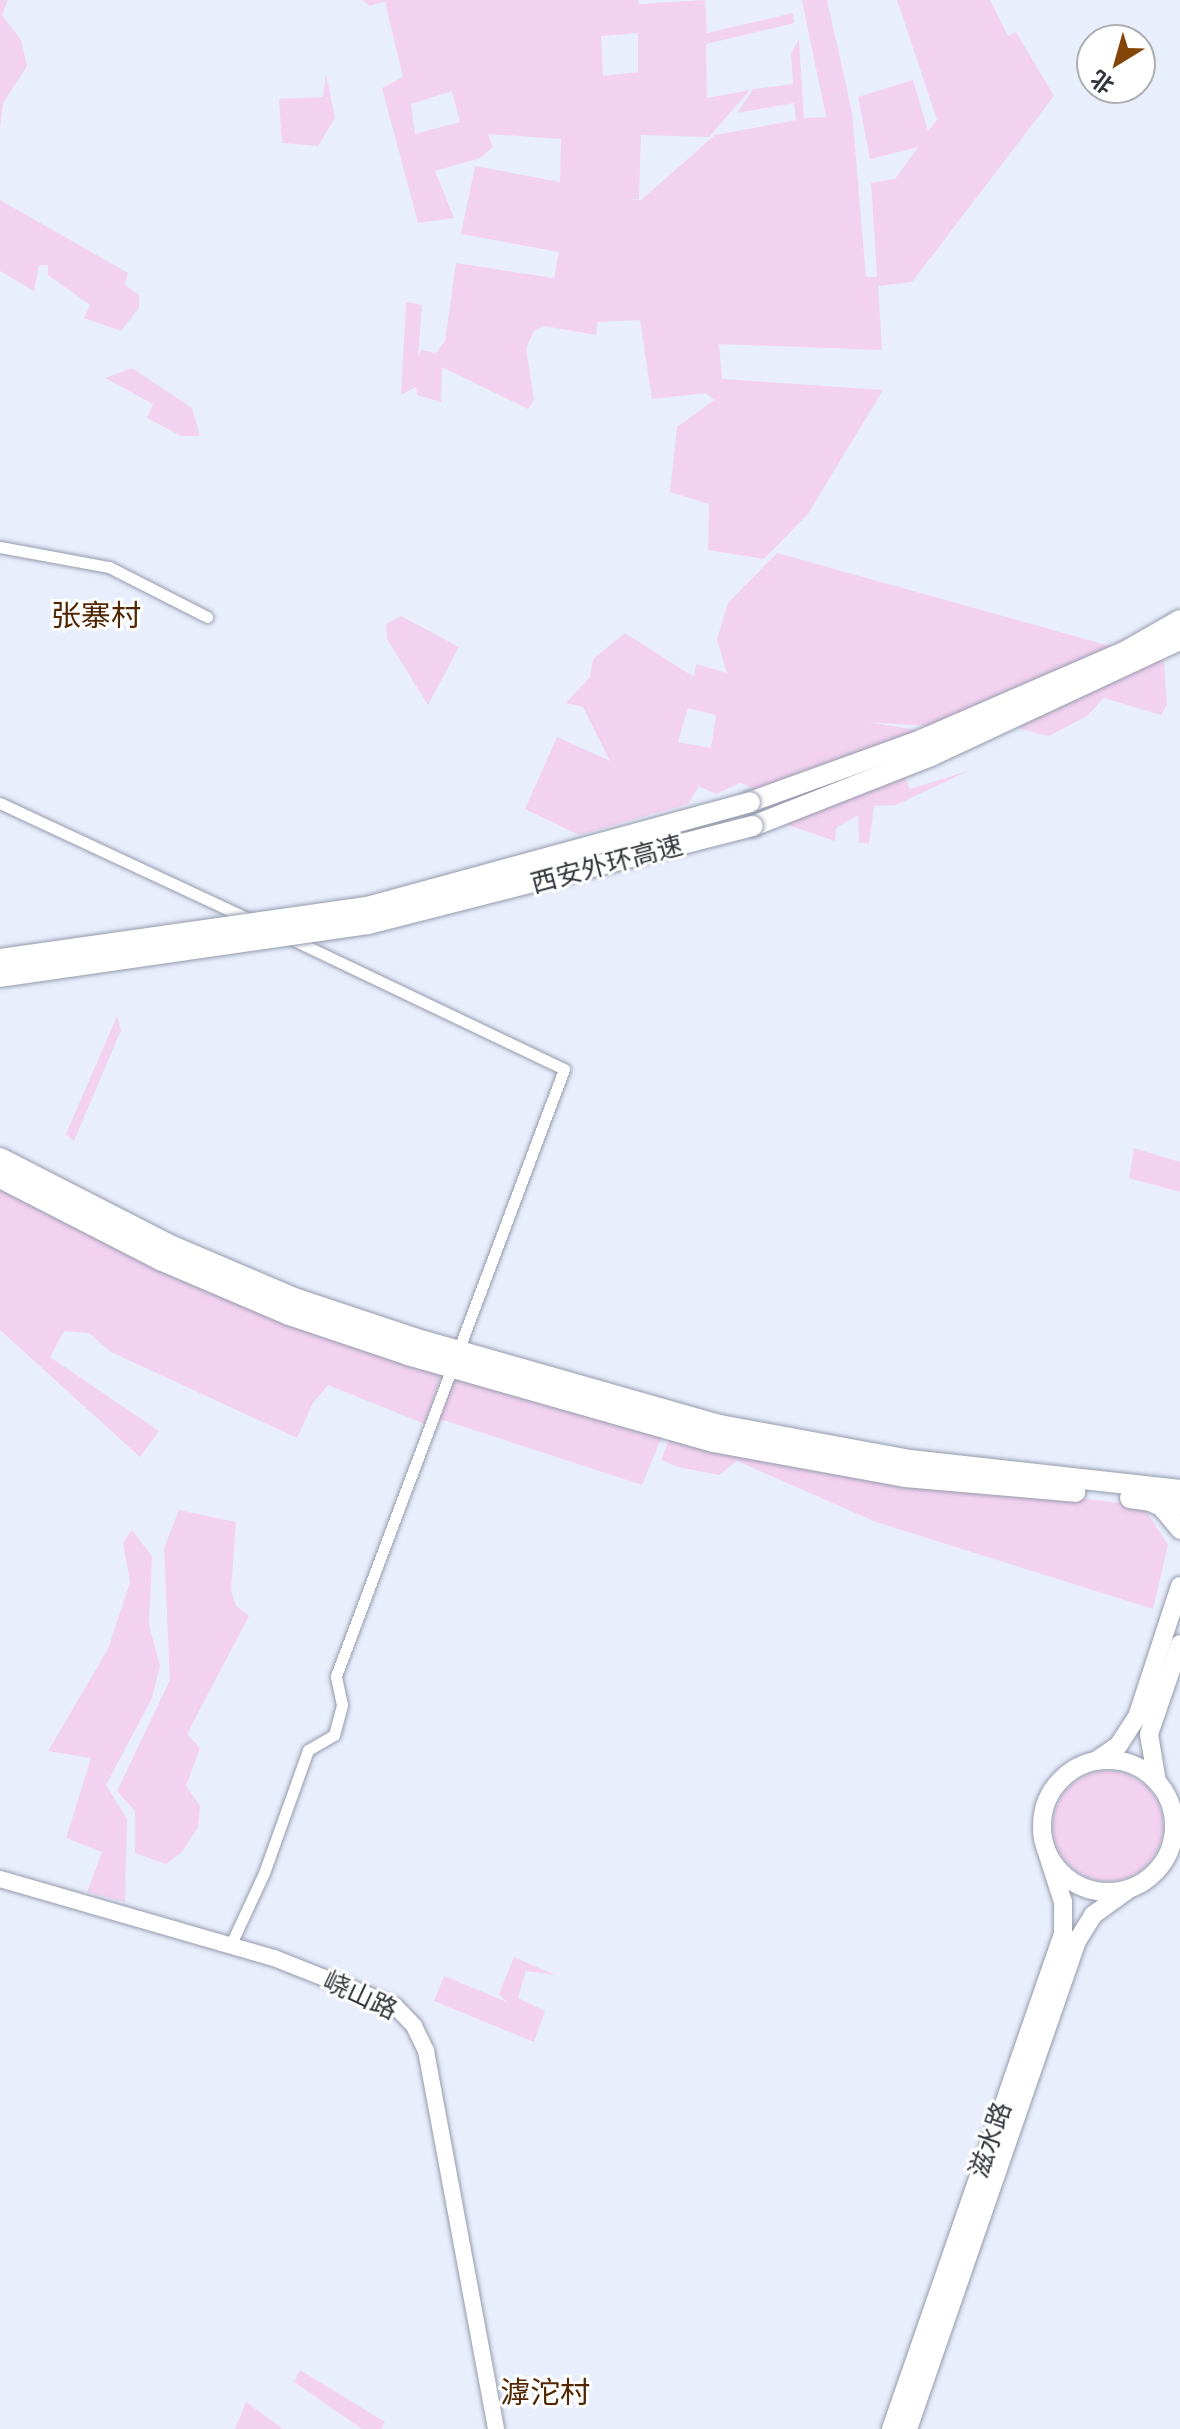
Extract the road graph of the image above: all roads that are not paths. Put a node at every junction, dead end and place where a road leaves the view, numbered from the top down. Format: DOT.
graph roads {
  1 [pos="0,547"];
  2 [pos="207,617"];
  3 [pos="1180,620"];
  4 [pos="1180,640"];
  5 [pos="0,803"];
  6 [pos="0,959"];
  7 [pos="0,977"];
  8 [pos="0,1158"];
  9 [pos="0,1178"];
  10 [pos="455,1359"];
  11 [pos="1180,1490"];
  12 [pos="1148,1501"];
  13 [pos="1180,1505"];
  14 [pos="1180,1530"];
  15 [pos="1180,1586"];
  16 [pos="1180,1644"];
  17 [pos="1095,1761"];
  18 [pos="1157,1782"];
  19 [pos="1169,1801"];
  20 [pos="1180,1820"];
  21 [pos="1046,1849"];
  22 [pos="1180,1868"];
  23 [pos="0,1879"];
  24 [pos="1148,1880"];
  25 [pos="1129,1889"];
  26 [pos="231,1944"];
  27 [pos="496,2429"];
  28 [pos="891,2429"];
  29 [pos="908,2429"];
  1 -- 2 [label="street"];
  3 -- 6 [label="highway, 西安外环高速, bridge"];
  4 -- 7 [label="highway, 西安外环高速, bridge"];
  5 -- 10 [label="street"];
  8 -- 10 [label="highway"];
  9 -- 10 [label="highway"];
  10 -- 11 [label="highway"];
  10 -- 12 [label="highway"];
  10 -- 26 [label="street"];
  12 -- 13 [label="highway"];
  12 -- 14 [label="main road"];
  15 -- 17 [label="main road"];
  16 -- 18 [label="main road"];
  17 -- 18 [label="main road"];
  17 -- 21 [label="main road"];
  18 -- 19 [label="main road"];
  19 -- 20 [label="main road"];
  19 -- 24 [label="main road"];
  21 -- 25 [label="main road"];
  21 -- 28 [label="main road, 滋水路"];
  22 -- 24 [label="main road"];
  23 -- 26 [label="street, 峣山路"];
  24 -- 25 [label="main road"];
  25 -- 29 [label="main road, 滋水路"];
  26 -- 27 [label="street, 峣山路"];
}
